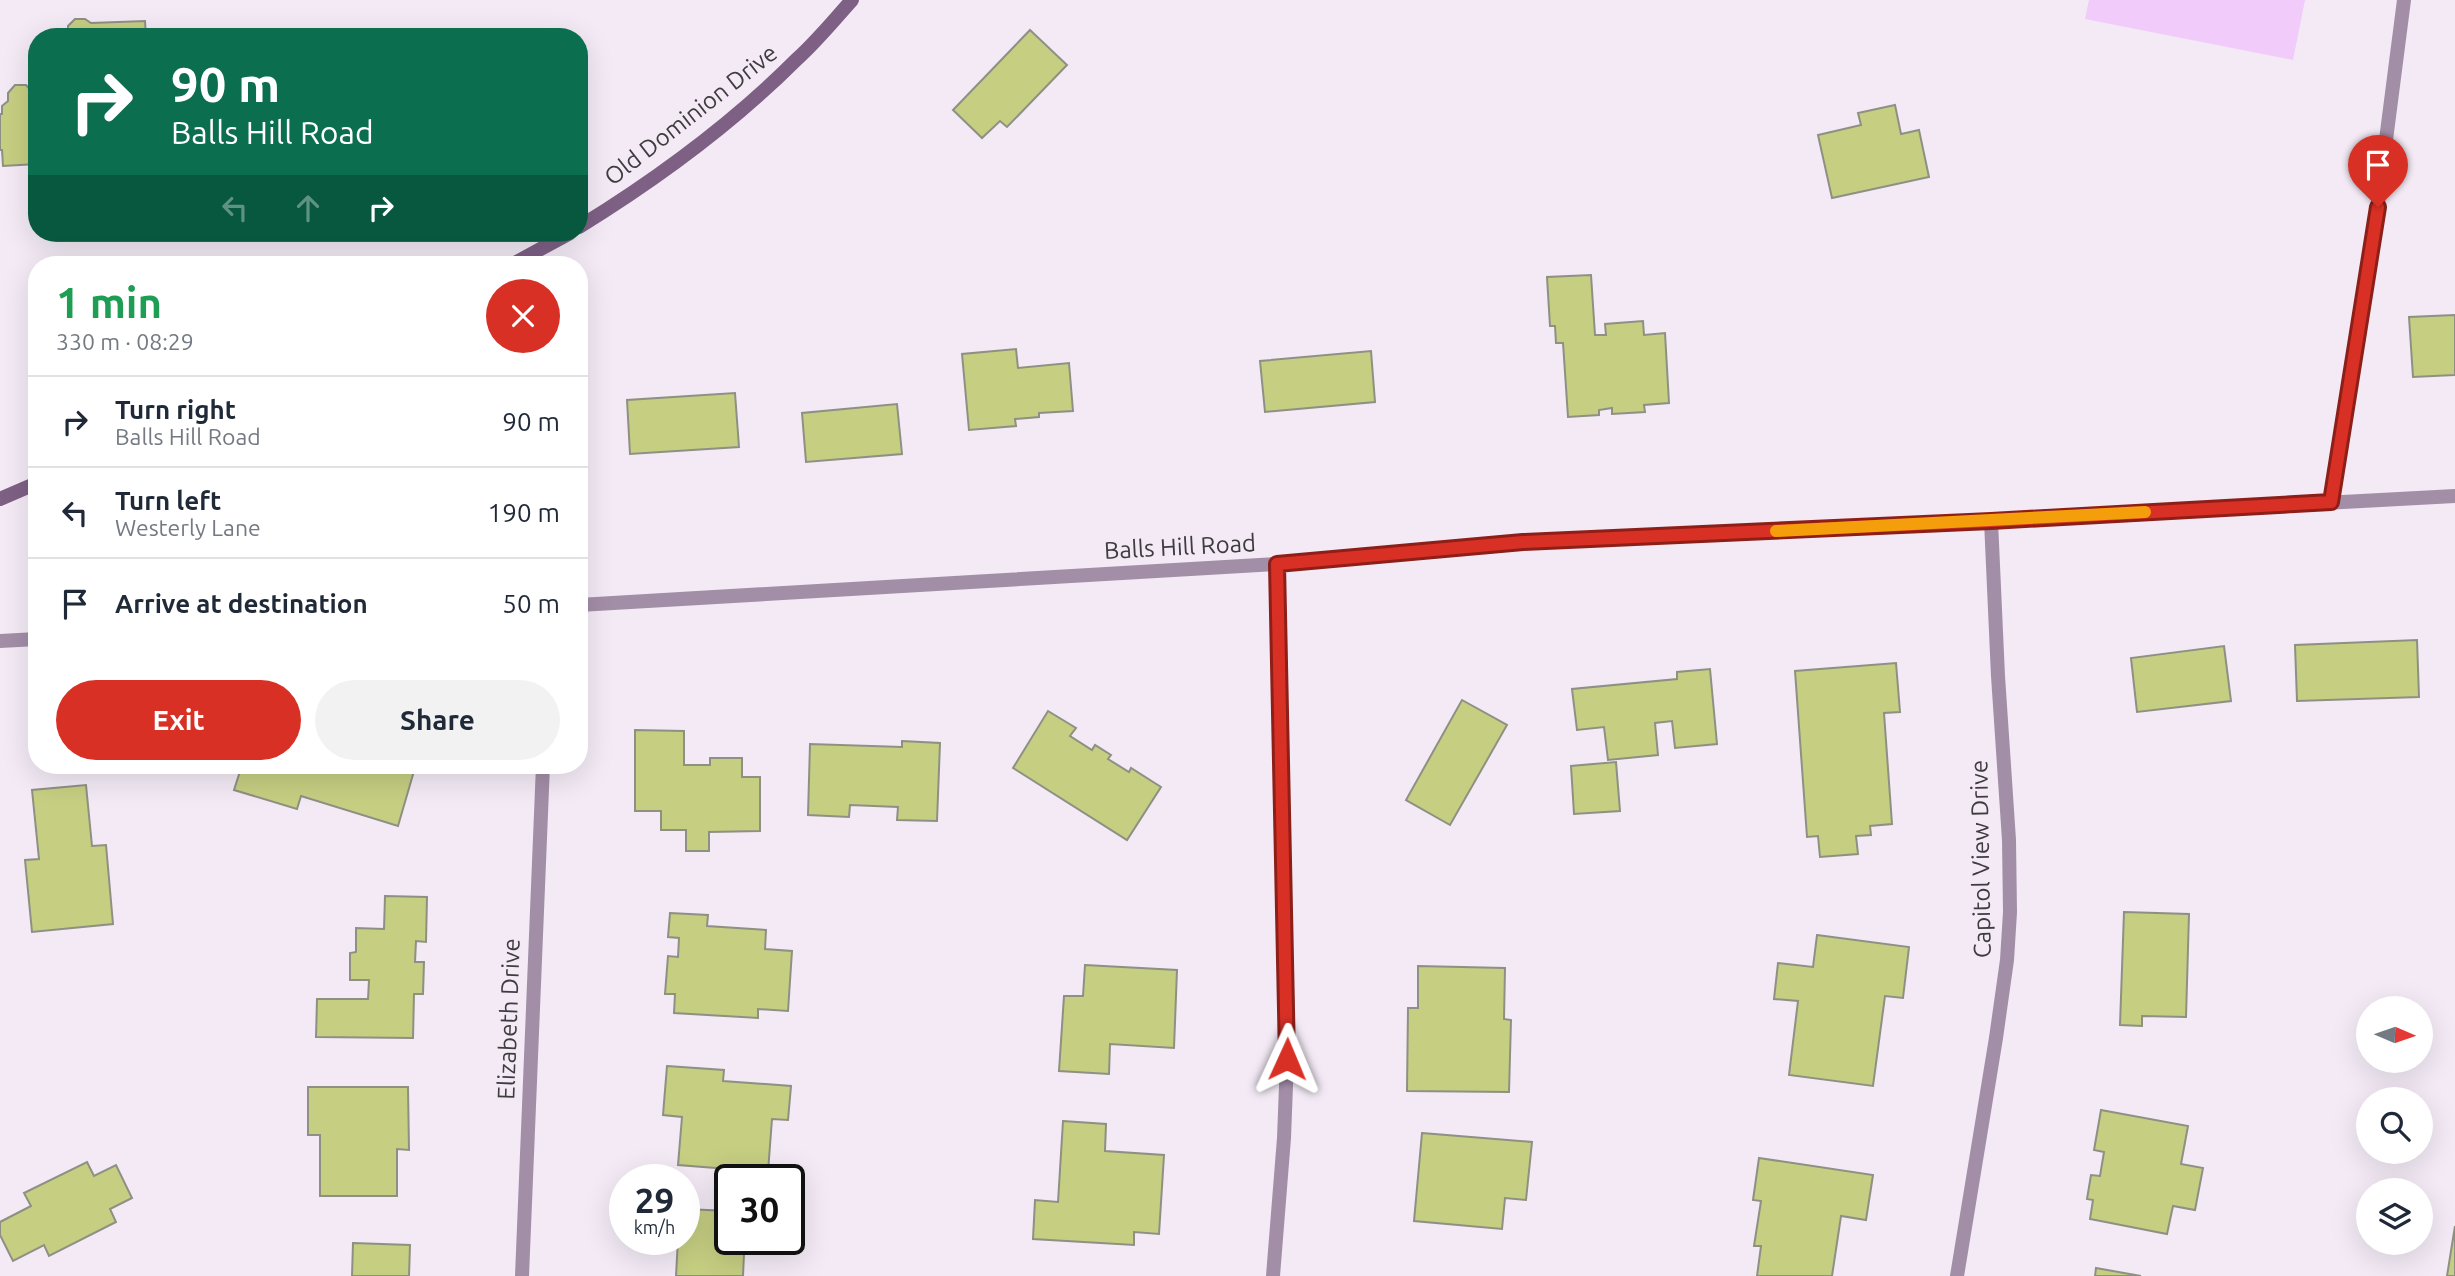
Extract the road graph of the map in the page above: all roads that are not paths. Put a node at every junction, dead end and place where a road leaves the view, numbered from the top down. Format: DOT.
graph roads {
  1 [pos="852,0"];
  2 [pos="2404,0"];
  3 [pos="588,221"];
  4 [pos="553,242"];
  5 [pos="528,256"];
  6 [pos="28,487"];
  7 [pos="2455,496"];
  8 [pos="0,499"];
  9 [pos="2331,502"];
  10 [pos="1991,521"];
  11 [pos="1277,564"];
  12 [pos="588,604"];
  13 [pos="28,639"];
  14 [pos="0,641"];
  15 [pos="543,774"];
  16 [pos="522,1276"];
  17 [pos="1273,1276"];
  18 [pos="1956,1276"];
  1 -- 3 [label="main road, Old Dominion Drive"];
  2 -- 9 [label="street"];
  4 -- 5 [label="main road"];
  6 -- 8 [label="main road"];
  7 -- 9 [label="street, Balls Hill Road"];
  9 -- 10 [label="street, Balls Hill Road"];
  10 -- 11 [label="street, Balls Hill Road"];
  10 -- 18 [label="street, Capitol View Drive"];
  11 -- 12 [label="street, Balls Hill Road"];
  11 -- 17 [label="street"];
  13 -- 14 [label="street"];
  15 -- 16 [label="street, Elizabeth Drive"];
}
